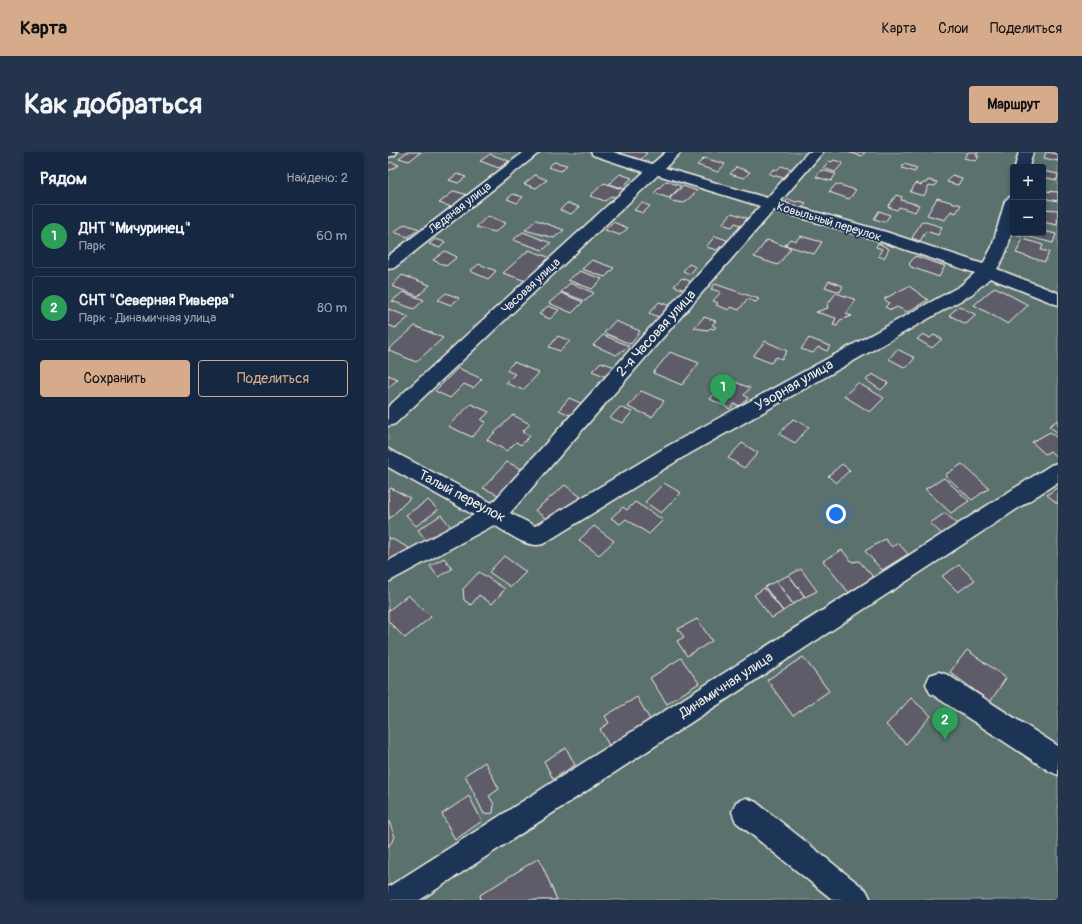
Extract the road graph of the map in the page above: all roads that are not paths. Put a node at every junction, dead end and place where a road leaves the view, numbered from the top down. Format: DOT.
graph roads {
  1 [pos="533,152"];
  2 [pos="598,152"];
  3 [pos="674,152"];
  4 [pos="816,152"];
  5 [pos="1026,152"];
  6 [pos="1023,164"];
  7 [pos="654,170"];
  8 [pos="771,204"];
  9 [pos="1010,211"];
  10 [pos="388,264"];
  11 [pos="987,271"];
  12 [pos="1058,299"];
  13 [pos="388,419"];
  14 [pos="388,457"];
  15 [pos="1058,471"];
  16 [pos="495,514"];
  17 [pos="535,537"];
  18 [pos="388,572"];
  19 [pos="939,684"];
  20 [pos="1058,762"];
  21 [pos="746,812"];
  22 [pos="394,900"];
  23 [pos="856,900"];
  1 -- 10 [label="street, Ледяная улица"];
  2 -- 7 [label="street, Ковыльный переулок"];
  3 -- 7 [label="street, Часовая улица"];
  4 -- 8 [label="street, 2-я Часовая улица"];
  5 -- 6 [label="street"];
  7 -- 8 [label="street, Ковыльный переулок"];
  7 -- 13 [label="street, Часовая улица"];
  8 -- 11 [label="street, Ковыльный переулок"];
  8 -- 16 [label="street, 2-я Часовая улица"];
  9 -- 11 [label="street, Узорная улица"];
  11 -- 12 [label="street, Ковыльный переулок"];
  11 -- 17 [label="street, Узорная улица"];
  14 -- 16 [label="street, Талый переулок"];
  15 -- 22 [label="street, Динамичная улица"];
  16 -- 17 [label="street, Талый переулок"];
  16 -- 18 [label="street"];
  19 -- 20 [label="street"];
  21 -- 23 [label="street"];
}
